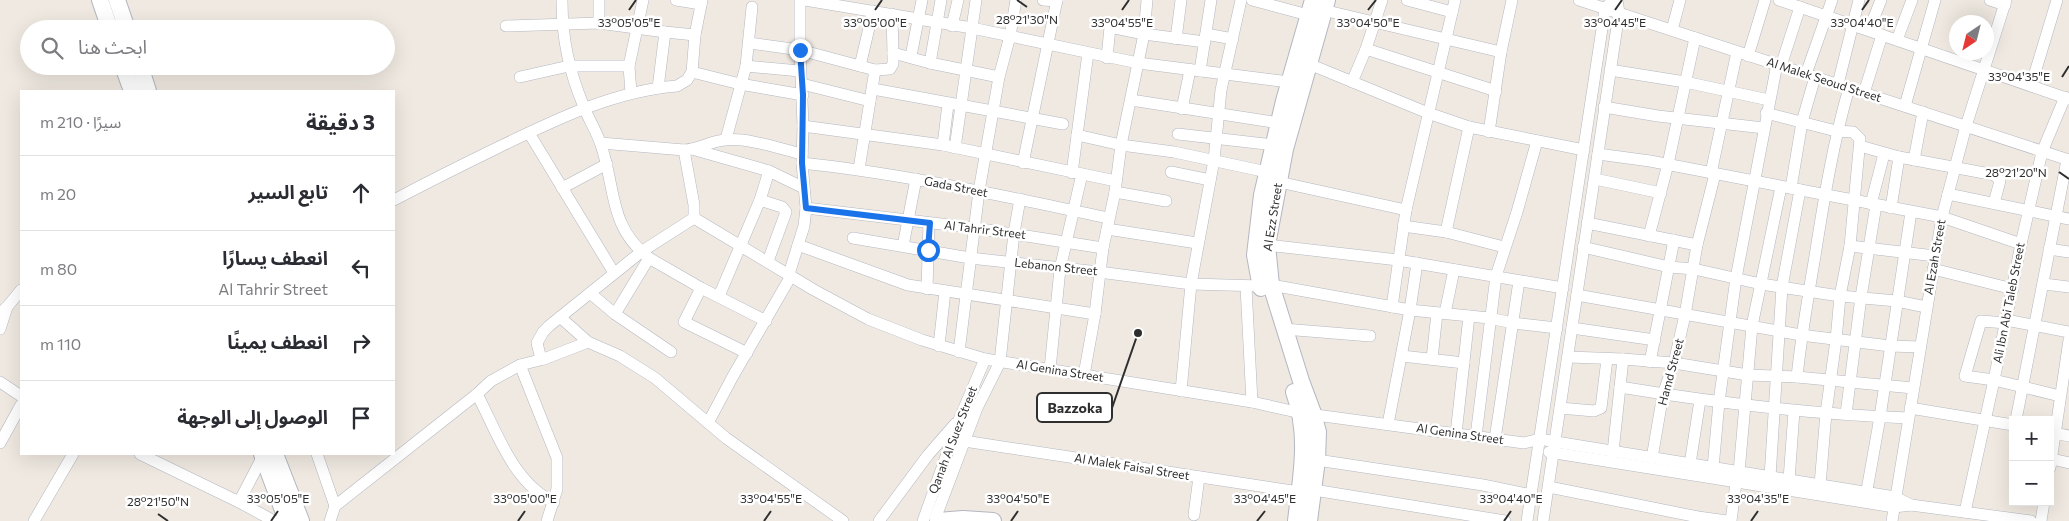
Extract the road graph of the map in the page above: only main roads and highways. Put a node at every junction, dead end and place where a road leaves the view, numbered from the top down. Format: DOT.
graph roads {
  1 [pos="100,0"];
  2 [pos="117,0"];
  3 [pos="1318,6"];
  4 [pos="107,20"];
  5 [pos="124,20"];
  6 [pos="126,75"];
  7 [pos="143,75"];
  8 [pos="132,90"];
  9 [pos="148,90"];
  10 [pos="1273,177"];
  11 [pos="1259,286"];
  12 [pos="1307,413"];
  13 [pos="266,455"];
  14 [pos="267,455"];
  15 [pos="1307,491"];
  16 [pos="287,521"];
  17 [pos="301,521"];
  18 [pos="932,521"];
  19 [pos="993,521"];
  20 [pos="1296,521"];
  21 [pos="1309,521"];
  1 -- 4 [label="main road"];
  2 -- 5 [label="main road"];
  3 -- 10 [label="main road, Al Ezz Street"];
  3 -- 10 [label="main road, Al Ezz Street"];
  6 -- 8 [label="main road"];
  7 -- 9 [label="main road"];
  10 -- 11 [label="main road, Al Ezz Street"];
  10 -- 11 [label="main road, Al Ezz Street"];
  11 -- 12 [label="main road, Al Ezz Street"];
  11 -- 12 [label="main road, Al Ezz Street"];
  12 -- 15 [label="main road, Al Ezz Street"];
  12 -- 15 [label="main road, Al Ezz Street"];
  13 -- 16 [label="main road"];
  14 -- 17 [label="main road"];
  15 -- 20 [label="main road, Al Ezz Street"];
  15 -- 21 [label="main road, Al Ezz Street"];
  18 -- 19 [label="main road"];
}
